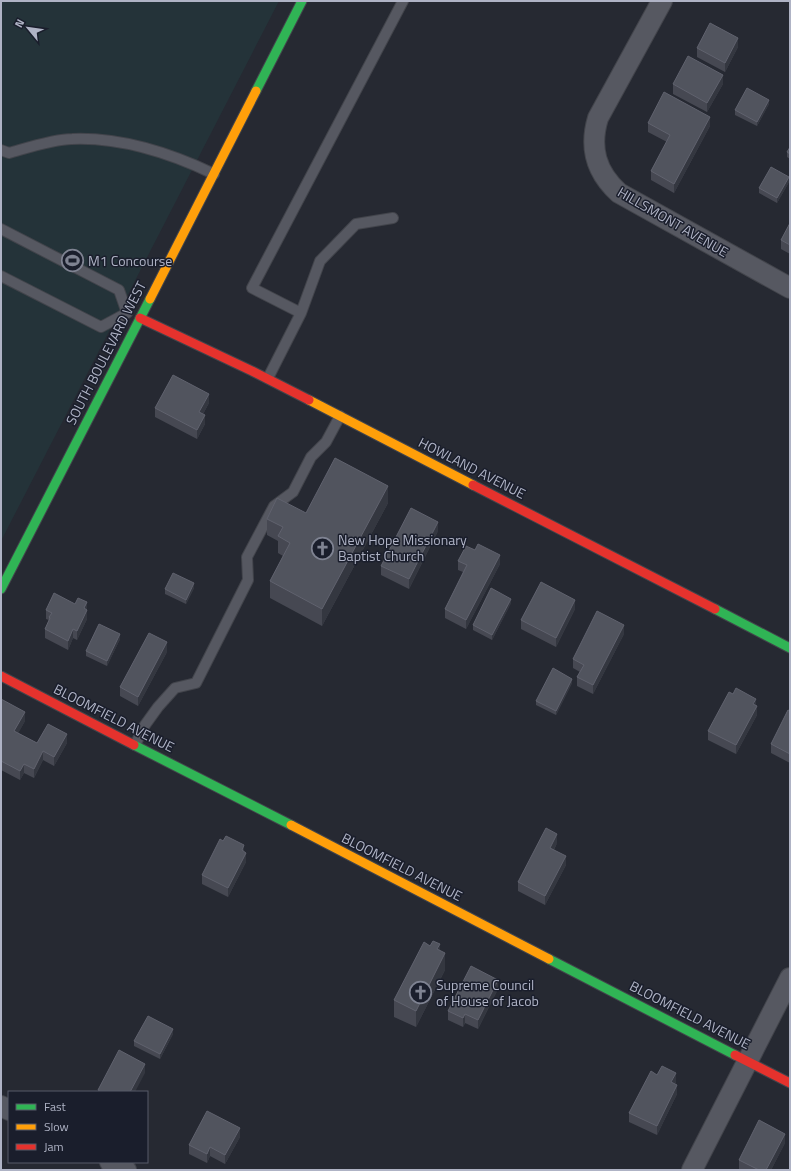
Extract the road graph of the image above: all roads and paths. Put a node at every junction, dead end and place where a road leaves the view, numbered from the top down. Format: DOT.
graph roads {
  1 [pos="302,1"];
  2 [pos="403,1"];
  3 [pos="662,1"];
  4 [pos="1,150"];
  5 [pos="214,174"];
  6 [pos="393,218"];
  7 [pos="1,229"];
  8 [pos="1,276"];
  9 [pos="790,288"];
  10 [pos="127,313"];
  11 [pos="301,313"];
  12 [pos="140,318"];
  13 [pos="268,378"];
  14 [pos="340,416"];
  15 [pos="1,589"];
  16 [pos="790,648"];
  17 [pos="1,676"];
  18 [pos="135,745"];
  19 [pos="790,978"];
  20 [pos="748,1061"];
  21 [pos="790,1082"];
  22 [pos="112,1163"];
  23 [pos="126,1170"];
  24 [pos="692,1170"];
  1 -- 5 [label="street, SOUTH BOULEVARD WEST"];
  2 -- 11 [label="lane"];
  3 -- 9 [label="street, HILLSMONT AVENUE"];
  4 -- 5 [label="lane"];
  5 -- 12 [label="street, SOUTH BOULEVARD WEST"];
  6 -- 11 [label="lane"];
  7 -- 10 [label="lane"];
  8 -- 10 [label="lane"];
  10 -- 12 [label="lane"];
  11 -- 13 [label="lane"];
  12 -- 13 [label="street, HOWLAND AVENUE"];
  12 -- 15 [label="street, SOUTH BOULEVARD WEST"];
  13 -- 14 [label="street, HOWLAND AVENUE"];
  14 -- 16 [label="street, HOWLAND AVENUE"];
  14 -- 18 [label="lane"];
  17 -- 18 [label="street, BLOOMFIELD AVENUE"];
  18 -- 20 [label="street, BLOOMFIELD AVENUE"];
  19 -- 20 [label="street"];
  20 -- 21 [label="street, BLOOMFIELD AVENUE"];
  20 -- 24 [label="street"];
  22 -- 23 [label="street"];
}
